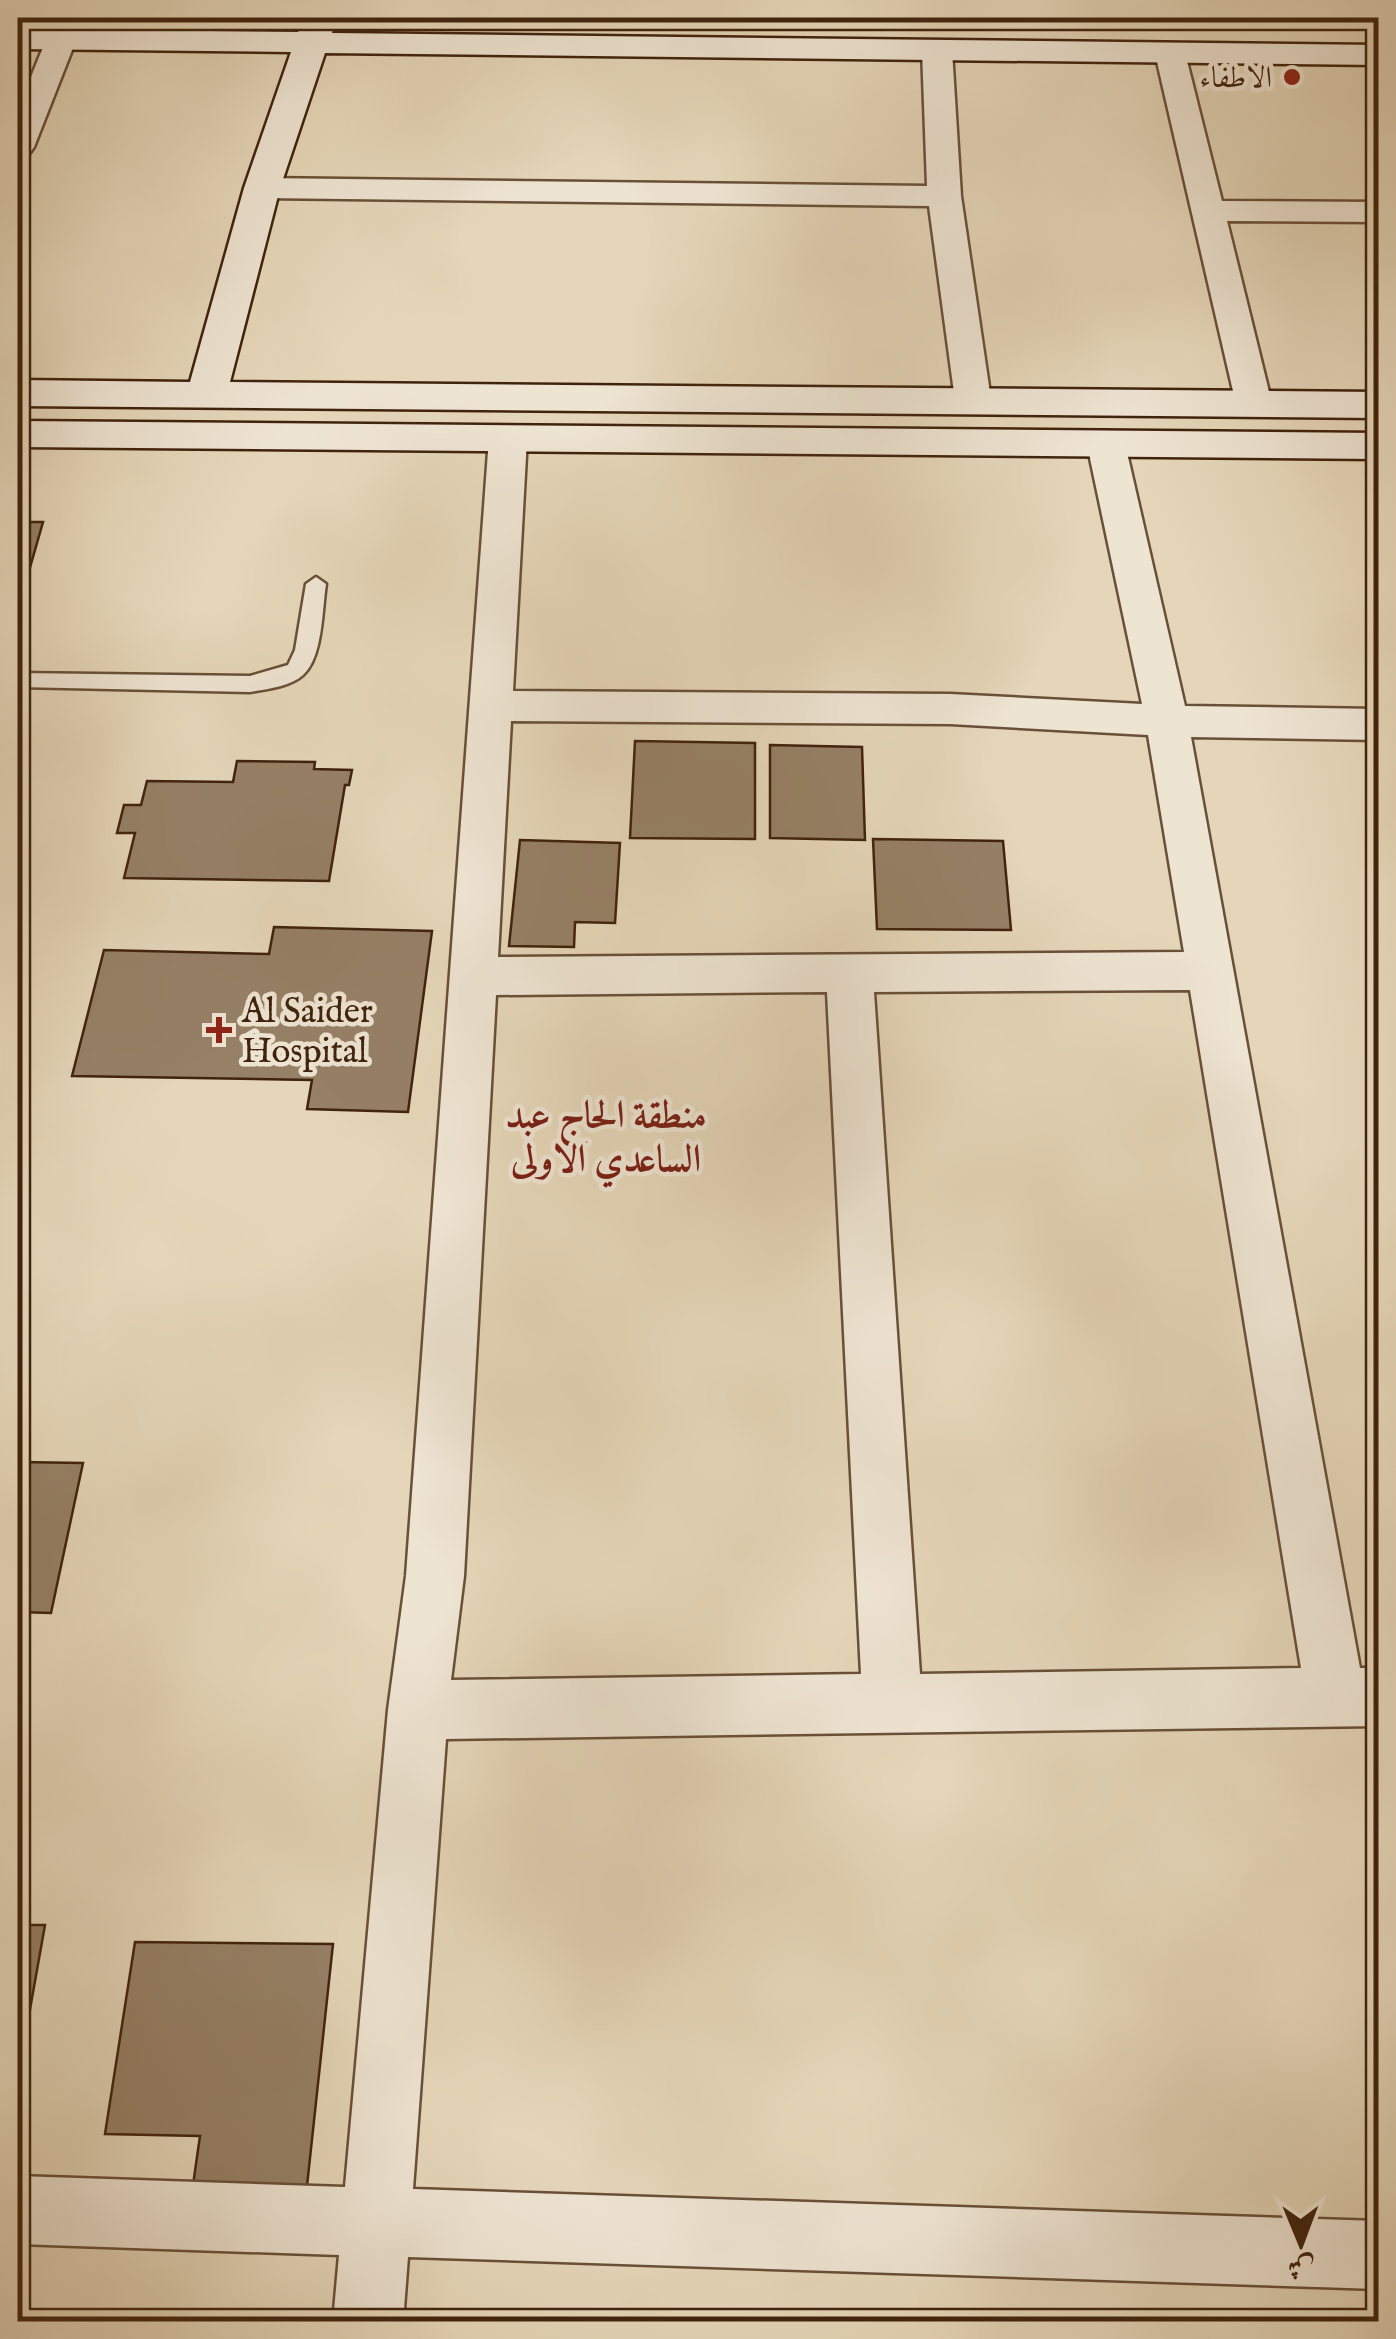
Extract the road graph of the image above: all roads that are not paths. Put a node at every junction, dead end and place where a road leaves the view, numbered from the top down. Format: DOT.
graph roads {
  1 [pos="316,30"];
  2 [pos="18,40"];
  3 [pos="61,40"];
  4 [pos="937,50"];
  5 [pos="1170,52"];
  6 [pos="1378,55"];
  7 [pos="18,147"];
  8 [pos="262,188"];
  9 [pos="944,196"];
  10 [pos="1208,211"];
  11 [pos="1378,212"];
  12 [pos="18,393"];
  13 [pos="207,395"];
  14 [pos="973,400"];
  15 [pos="1254,404"];
  16 [pos="1378,405"];
  17 [pos="18,434"];
  18 [pos="508,438"];
  19 [pos="1106,444"];
  20 [pos="1378,446"];
  21 [pos="316,584"];
  22 [pos="18,680"];
  23 [pos="490,706"];
  24 [pos="1167,722"];
  25 [pos="1378,724"];
  26 [pos="1210,972"];
  27 [pos="849,973"];
  28 [pos="473,976"];
  29 [pos="1357,1696"];
  30 [pos="892,1702"];
  31 [pos="418,1710"];
  32 [pos="18,2210"];
  33 [pos="379,2222"];
  34 [pos="1378,2255"];
  35 [pos="368,2322"];
  1 -- 3 [label="street"];
  1 -- 4 [label="street"];
  1 -- 8 [label="street"];
  2 -- 3 [label="street"];
  3 -- 7 [label="street"];
  4 -- 5 [label="street"];
  4 -- 9 [label="street"];
  5 -- 6 [label="street"];
  5 -- 10 [label="street"];
  8 -- 9 [label="street"];
  8 -- 13 [label="street"];
  9 -- 14 [label="street"];
  10 -- 11 [label="street"];
  10 -- 15 [label="street"];
  12 -- 13 [label="street"];
  13 -- 14 [label="street"];
  14 -- 15 [label="street"];
  15 -- 16 [label="street"];
  17 -- 18 [label="street"];
  18 -- 19 [label="street"];
  18 -- 23 [label="street"];
  19 -- 20 [label="street"];
  19 -- 24 [label="street"];
  21 -- 22 [label="lane"];
  23 -- 24 [label="street"];
  23 -- 28 [label="street"];
  24 -- 25 [label="street"];
  24 -- 26 [label="street"];
  26 -- 27 [label="street"];
  26 -- 29 [label="street"];
  27 -- 28 [label="street"];
  27 -- 30 [label="street"];
  28 -- 31 [label="street"];
  29 -- 30 [label="street"];
  30 -- 31 [label="street"];
  31 -- 33 [label="street"];
  32 -- 33 [label="street"];
  33 -- 34 [label="street"];
  33 -- 35 [label="street"];
}
